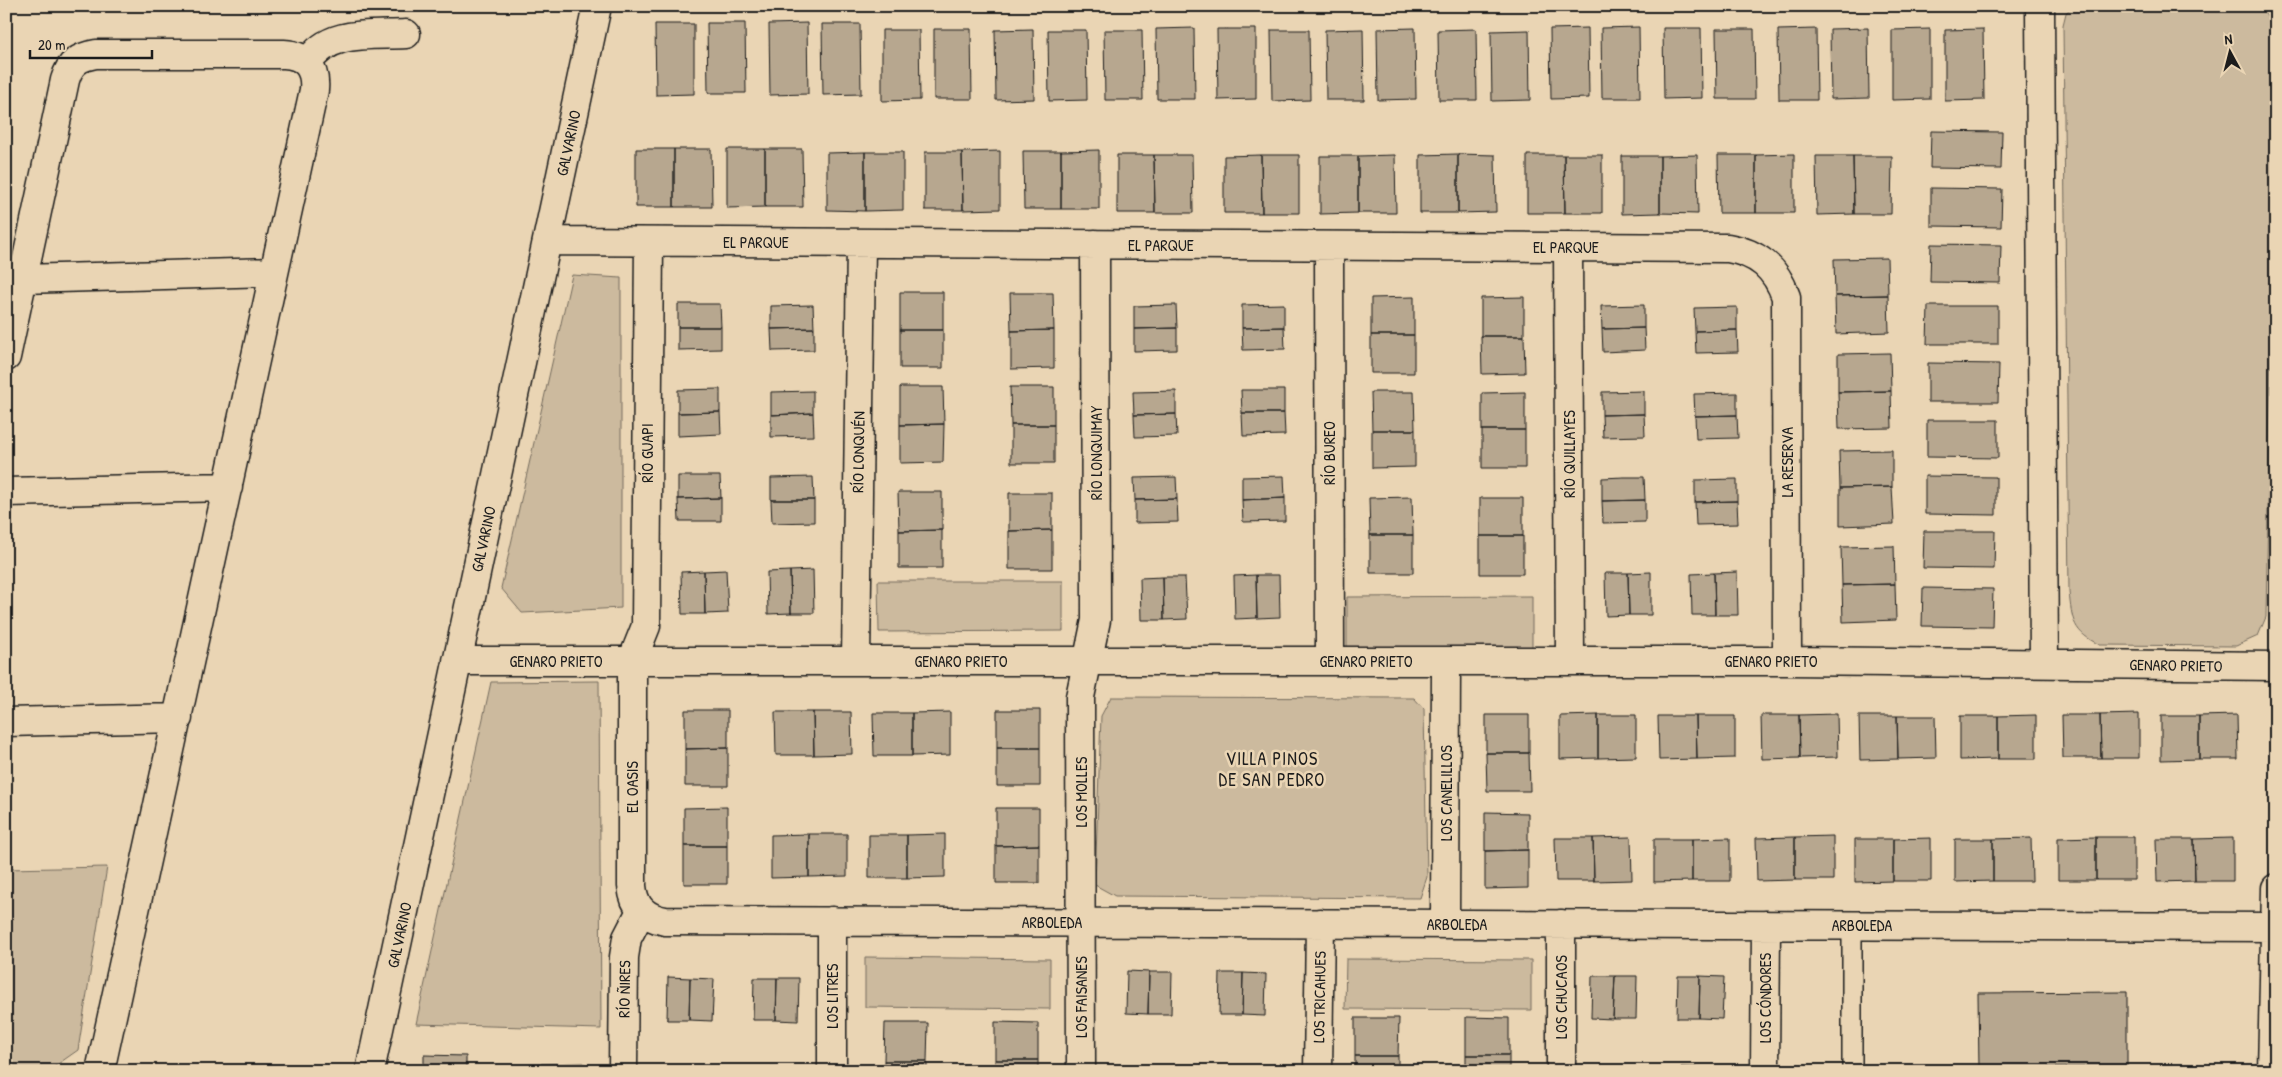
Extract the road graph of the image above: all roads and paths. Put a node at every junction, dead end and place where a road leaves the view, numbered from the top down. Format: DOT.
graph roads {
  1 [pos="596,6"];
  2 [pos="2040,6"];
  3 [pos="406,34"];
  4 [pos="308,63"];
  5 [pos="547,242"];
  6 [pos="649,242"];
  7 [pos="861,243"];
  8 [pos="1095,244"];
  9 [pos="1329,246"];
  10 [pos="1568,247"];
  11 [pos="1769,266"];
  12 [pos="274,272"];
  13 [pos="23,279"];
  14 [pos="6,358"];
  15 [pos="228,487"];
  16 [pos="6,492"];
  17 [pos="457,661"];
  18 [pos="632,661"];
  19 [pos="856,661"];
  20 [pos="1088,661"];
  21 [pos="1330,661"];
  22 [pos="1446,661"];
  23 [pos="1570,661"];
  24 [pos="1788,661"];
  25 [pos="2044,663"];
  26 [pos="2276,666"];
  27 [pos="178,718"];
  28 [pos="6,722"];
  29 [pos="2276,888"];
  30 [pos="641,911"];
  31 [pos="832,922"];
  32 [pos="1081,922"];
  33 [pos="1320,923"];
  34 [pos="1446,924"];
  35 [pos="1561,924"];
  36 [pos="1766,925"];
  37 [pos="1852,925"];
  38 [pos="2275,927"];
  39 [pos="100,1071"];
  40 [pos="370,1071"];
  41 [pos="624,1071"];
  42 [pos="832,1071"];
  43 [pos="1080,1071"];
  44 [pos="1318,1071"];
  45 [pos="1560,1071"];
  46 [pos="1765,1071"];
  47 [pos="1852,1071"];
  48 [pos="2272,1071"];
  1 -- 5 [label="street, GALVARINO"];
  2 -- 25 [label="street"];
  3 -- 4 [label="street"];
  4 -- 12 [label="street"];
  4 -- 13 [label="street"];
  5 -- 6 [label="street, EL PARQUE"];
  5 -- 17 [label="street, GALVARINO"];
  6 -- 7 [label="street, EL PARQUE"];
  6 -- 18 [label="street, RÍO GUAPI"];
  7 -- 8 [label="street, EL PARQUE"];
  7 -- 19 [label="street, RÍO LONQUÉN"];
  8 -- 9 [label="street, EL PARQUE"];
  8 -- 20 [label="street, RÍO LONQUIMAY"];
  9 -- 10 [label="street, EL PARQUE"];
  9 -- 21 [label="street, RÍO BUREO"];
  10 -- 11 [label="street, EL PARQUE"];
  10 -- 23 [label="street, RÍO QUILLAYES"];
  11 -- 24 [label="street, LA RESERVA"];
  12 -- 13 [label="street"];
  12 -- 15 [label="street"];
  13 -- 14 [label="street"];
  15 -- 16 [label="street"];
  15 -- 27 [label="street"];
  17 -- 18 [label="street, GENARO PRIETO"];
  17 -- 40 [label="street, GALVARINO"];
  18 -- 19 [label="street, GENARO PRIETO"];
  18 -- 30 [label="street, EL OASIS"];
  19 -- 20 [label="street, GENARO PRIETO"];
  20 -- 21 [label="street, GENARO PRIETO"];
  20 -- 32 [label="street, LOS MOLLES"];
  21 -- 22 [label="street, GENARO PRIETO"];
  22 -- 23 [label="street, GENARO PRIETO"];
  22 -- 34 [label="street, LOS CANELILLOS"];
  23 -- 24 [label="street, GENARO PRIETO"];
  24 -- 25 [label="street, GENARO PRIETO"];
  25 -- 26 [label="street, GENARO PRIETO"];
  27 -- 28 [label="street"];
  27 -- 39 [label="street"];
  29 -- 38 [label="street"];
  30 -- 31 [label="street, ARBOLEDA"];
  30 -- 41 [label="street, RÍO ÑIRES"];
  31 -- 32 [label="street, ARBOLEDA"];
  31 -- 42 [label="street, LOS LITRES"];
  32 -- 33 [label="street, ARBOLEDA"];
  32 -- 43 [label="street, LOS FAISANES"];
  33 -- 34 [label="street, ARBOLEDA"];
  33 -- 44 [label="street, LOS TRICAHUES"];
  34 -- 35 [label="street, ARBOLEDA"];
  35 -- 36 [label="street, ARBOLEDA"];
  35 -- 45 [label="street, LOS CHUCAOS"];
  36 -- 37 [label="street, ARBOLEDA"];
  36 -- 46 [label="street, LOS CÓNDORES"];
  37 -- 38 [label="street, ARBOLEDA"];
  37 -- 47 [label="lane"];
  38 -- 48 [label="street"];
}
